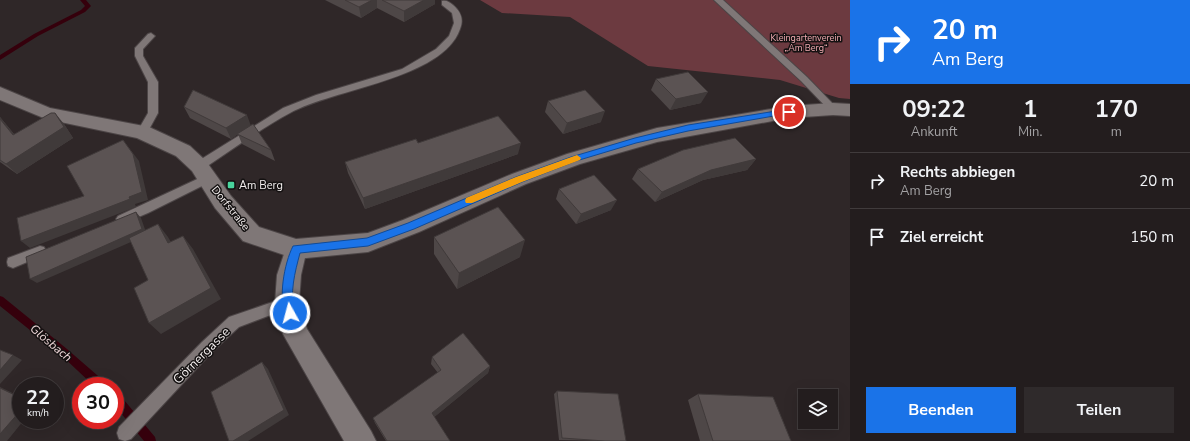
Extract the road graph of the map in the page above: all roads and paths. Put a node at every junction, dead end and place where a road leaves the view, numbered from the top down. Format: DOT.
graph roads {
  1 [pos="718,0"];
  2 [pos="445,3"];
  3 [pos="151,36"];
  4 [pos="0,93"];
  5 [pos="841,110"];
  6 [pos="142,132"];
  7 [pos="204,172"];
  8 [pos="108,225"];
  9 [pos="50,248"];
  10 [pos="296,249"];
  11 [pos="13,262"];
  12 [pos="287,303"];
  13 [pos="125,433"];
  14 [pos="361,441"];
  1 -- 5 [label="lane"];
  2 -- 7 [label="lane"];
  3 -- 6 [label="lane"];
  4 -- 6 [label="street, Dorfstraße"];
  5 -- 10 [label="street"];
  6 -- 7 [label="street, Dorfstraße"];
  7 -- 8 [label="lane"];
  7 -- 10 [label="street, Dorfstraße"];
  9 -- 11 [label="lane"];
  10 -- 12 [label="street"];
  12 -- 13 [label="lane, Görnergasse"];
  12 -- 14 [label="street"];
}
